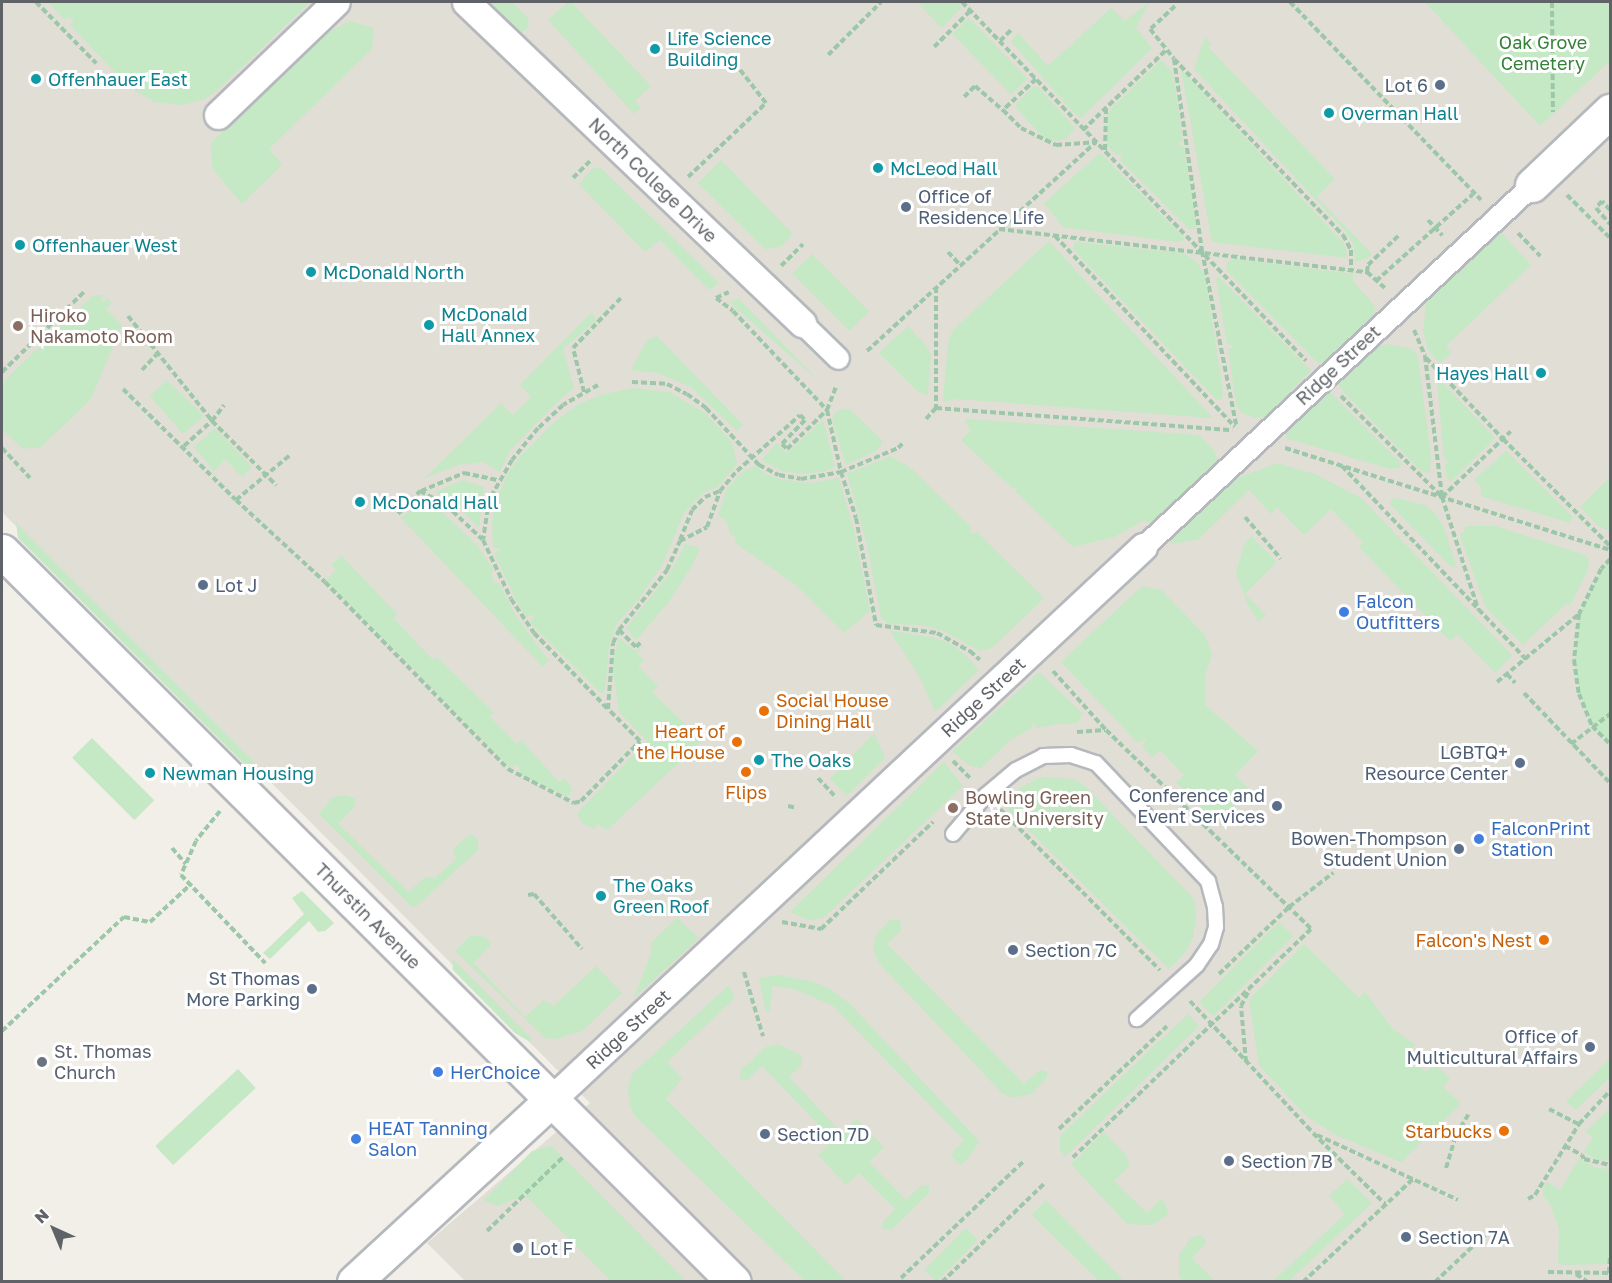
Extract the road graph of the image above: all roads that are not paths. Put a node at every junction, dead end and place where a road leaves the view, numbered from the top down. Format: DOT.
graph roads {
  1 [pos="336,2"];
  2 [pos="466,2"];
  3 [pos="1611,111"];
  4 [pos="218,115"];
  5 [pos="1532,185"];
  6 [pos="802,323"];
  7 [pos="838,358"];
  8 [pos="1143,548"];
  9 [pos="2,551"];
  10 [pos="953,834"];
  11 [pos="1137,1019"];
  12 [pos="552,1099"];
  13 [pos="354,1281"];
  14 [pos="734,1281"];
  1 -- 4 [label="street"];
  2 -- 6 [label="street, North College Drive"];
  3 -- 5 [label="street, Ridge Street"];
  5 -- 8 [label="street, Ridge Street"];
  6 -- 7 [label="street, North College Drive"];
  8 -- 12 [label="street, Ridge Street"];
  9 -- 12 [label="street, Thurstin Avenue"];
  10 -- 11 [label="lane"];
  12 -- 13 [label="street, Ridge Street"];
  12 -- 14 [label="street, Thurstin Avenue"];
}
